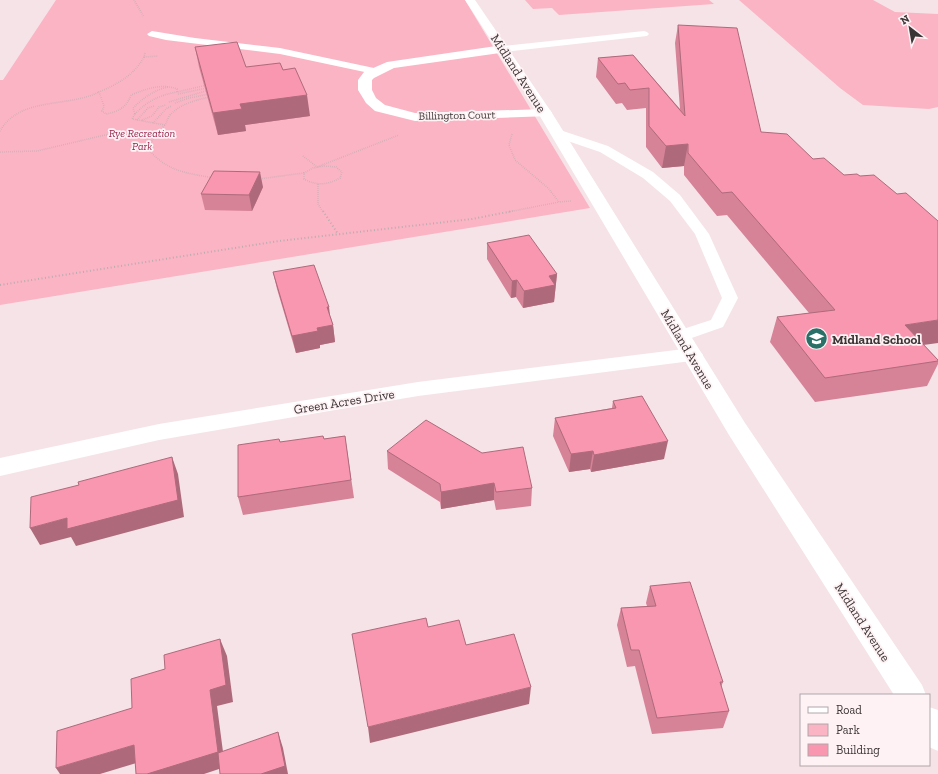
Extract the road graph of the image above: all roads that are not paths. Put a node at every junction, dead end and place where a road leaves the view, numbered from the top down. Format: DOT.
graph roads {
  1 [pos="470,0"];
  2 [pos="152,34"];
  3 [pos="644,34"];
  4 [pos="503,49"];
  5 [pos="374,71"];
  6 [pos="545,113"];
  7 [pos="556,133"];
  8 [pos="680,336"];
  9 [pos="692,355"];
  10 [pos="0,468"];
  11 [pos="911,694"];
  12 [pos="930,723"];
  13 [pos="938,735"];
  1 -- 4 [label="street, Midland Avenue"];
  2 -- 5 [label="lane"];
  3 -- 4 [label="lane"];
  4 -- 5 [label="street"];
  4 -- 6 [label="street, Midland Avenue"];
  5 -- 6 [label="street, Billington Court"];
  6 -- 7 [label="street, Midland Avenue"];
  7 -- 8 [label="street, Midland Avenue"];
  7 -- 8 [label="lane"];
  8 -- 9 [label="street, Midland Avenue"];
  9 -- 10 [label="street, Green Acres Drive"];
  9 -- 11 [label="street, Midland Avenue"];
  12 -- 13 [label="street"];
}
